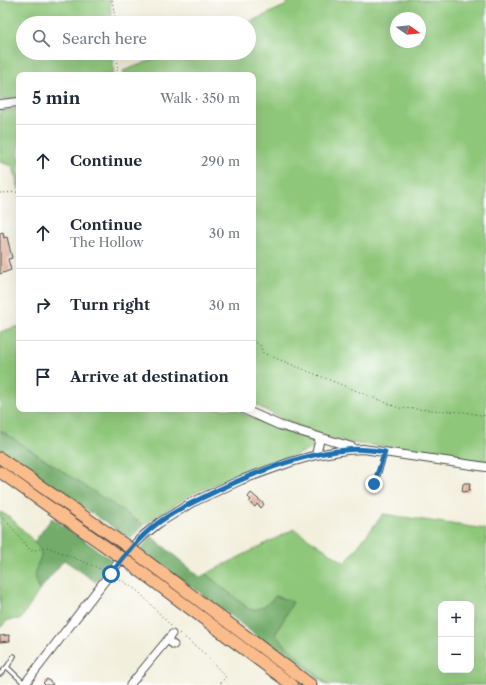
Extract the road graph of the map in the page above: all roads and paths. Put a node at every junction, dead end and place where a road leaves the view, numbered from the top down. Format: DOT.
graph roads {
  1 [pos="112,0"];
  2 [pos="115,16"];
  3 [pos="118,60"];
  4 [pos="117,72"];
  5 [pos="16,102"];
  6 [pos="0,104"];
  7 [pos="16,192"];
  8 [pos="0,193"];
  9 [pos="256,343"];
  10 [pos="250,412"];
  11 [pos="486,416"];
  12 [pos="320,438"];
  13 [pos="356,449"];
  14 [pos="385,452"];
  15 [pos="316,455"];
  16 [pos="0,458"];
  17 [pos="486,467"];
  18 [pos="0,472"];
  19 [pos="374,484"];
  20 [pos="0,515"];
  21 [pos="111,574"];
  22 [pos="174,645"];
  23 [pos="14,656"];
  24 [pos="7,667"];
  25 [pos="0,674"];
  26 [pos="25,685"];
  27 [pos="130,685"];
  28 [pos="292,685"];
  29 [pos="311,685"];
  1 -- 2 [label="path"];
  3 -- 4 [label="path"];
  5 -- 6 [label="street"];
  7 -- 8 [label="path"];
  9 -- 11 [label="path"];
  10 -- 12 [label="street"];
  12 -- 13 [label="street"];
  12 -- 15 [label="street"];
  13 -- 14 [label="street"];
  13 -- 15 [label="street"];
  14 -- 17 [label="street"];
  14 -- 19 [label="lane"];
  15 -- 21 [label="street"];
  16 -- 29 [label="highway, bridge"];
  18 -- 28 [label="highway, bridge"];
  20 -- 21 [label="path"];
  21 -- 26 [label="street"];
  22 -- 27 [label="street"];
  23 -- 24 [label="lane"];
  24 -- 25 [label="lane"];
  24 -- 26 [label="lane"];
}
